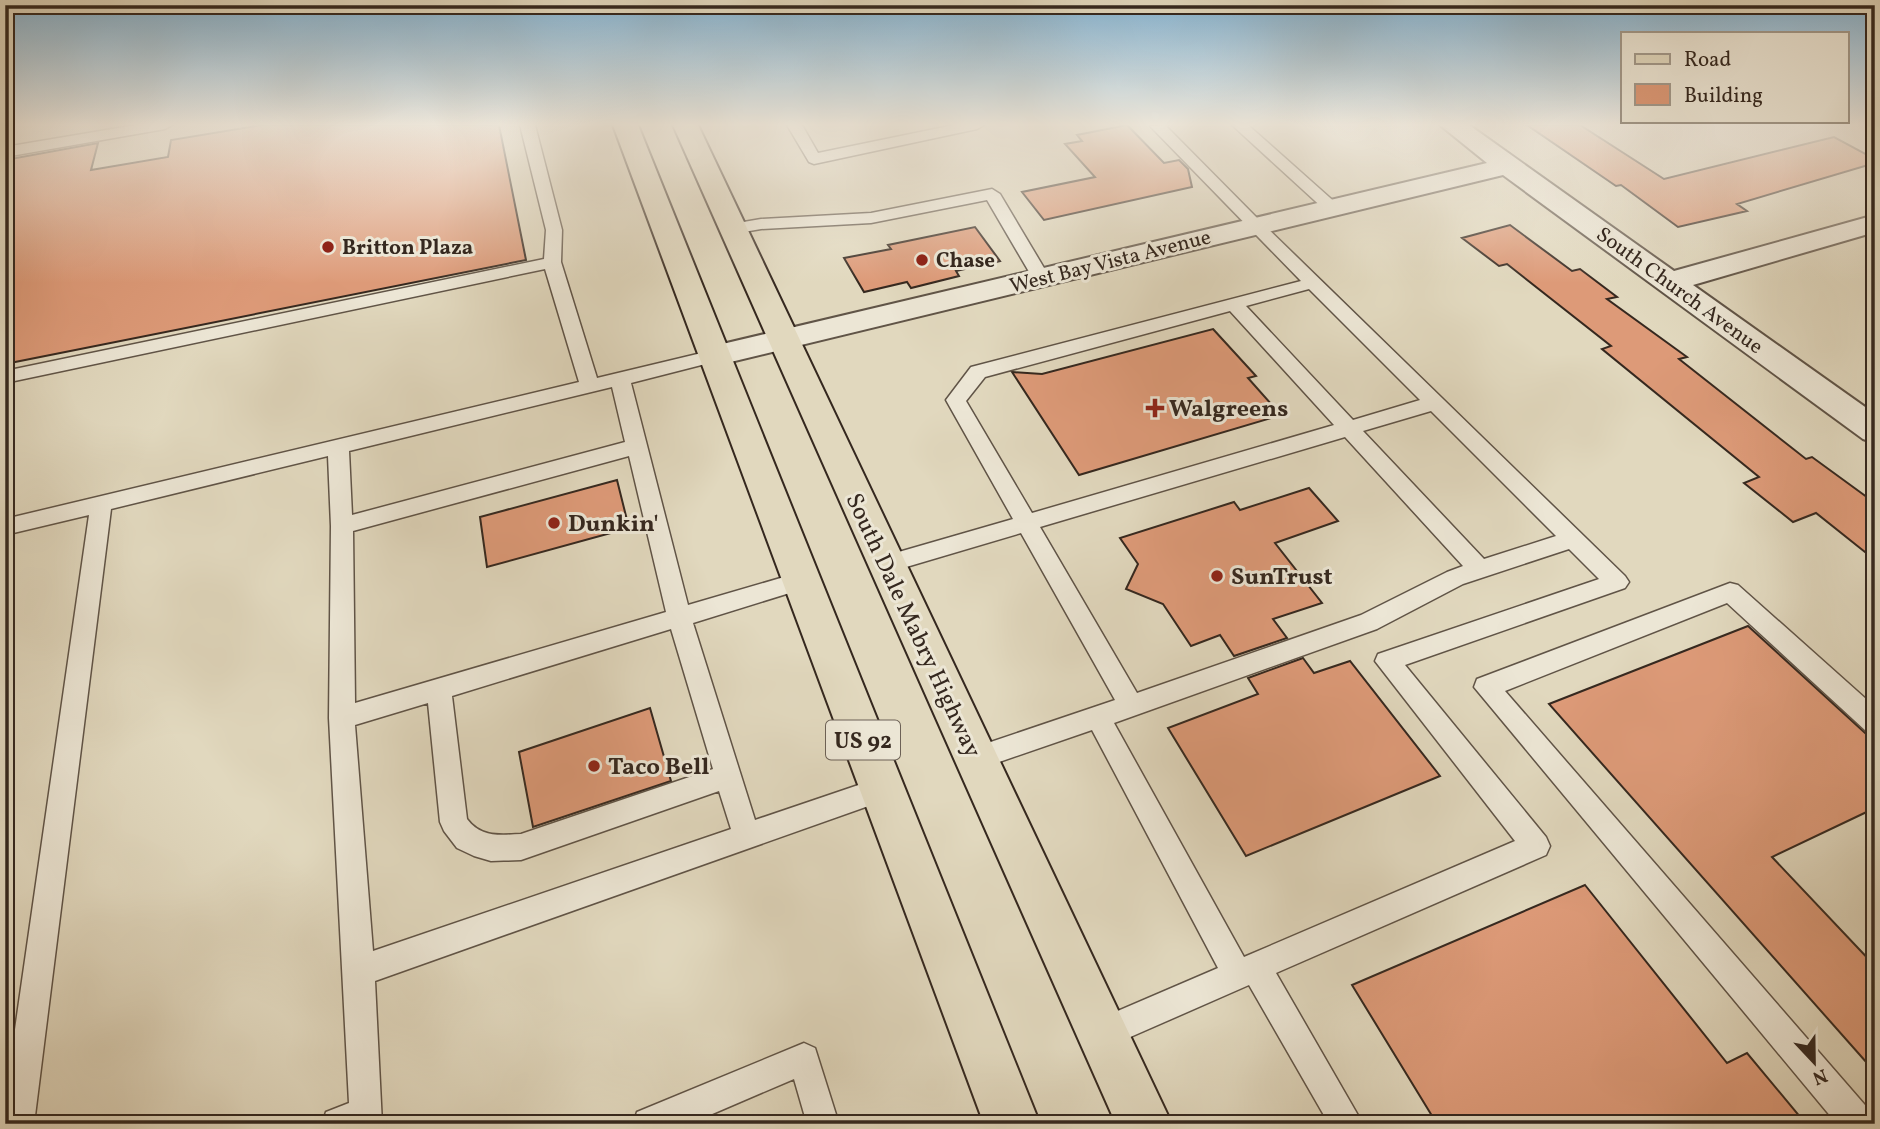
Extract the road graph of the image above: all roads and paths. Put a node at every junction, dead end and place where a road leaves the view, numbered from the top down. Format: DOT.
graph roads {
  1 [pos="541,178"];
  2 [pos="645,178"];
  3 [pos="709,178"];
  4 [pos="1208,178"];
  5 [pos="1298,178"];
  6 [pos="1458,178"];
  7 [pos="1523,178"];
  8 [pos="1332,208"];
  9 [pos="1875,223"];
  10 [pos="1255,226"];
  11 [pos="732,229"];
  12 [pos="552,262"];
  13 [pos="1041,278"];
  14 [pos="1668,282"];
  15 [pos="1313,283"];
  16 [pos="1234,304"];
  17 [pos="783,340"];
  18 [pos="714,356"];
  19 [pos="5,377"];
  20 [pos="620,379"];
  21 [pos="590,386"];
  22 [pos="1435,403"];
  23 [pos="1349,428"];
  24 [pos="1875,431"];
  25 [pos="637,446"];
  26 [pos="338,447"];
  27 [pos="101,505"];
  28 [pos="1026,523"];
  29 [pos="342,526"];
  30 [pos="5,527"];
  31 [pos="1573,539"];
  32 [pos="886,564"];
  33 [pos="1480,570"];
  34 [pos="801,581"];
  35 [pos="679,617"];
  36 [pos="439,689"];
  37 [pos="1130,706"];
  38 [pos="1098,717"];
  39 [pos="342,718"];
  40 [pos="1875,723"];
  41 [pos="976,758"];
  42 [pos="728,776"];
  43 [pos="882,789"];
  44 [pos="747,836"];
  45 [pos="359,971"];
  46 [pos="1247,971"];
  47 [pos="1103,1033"];
  48 [pos="356,1120"];
  49 [pos="18,1124"];
  50 [pos="649,1124"];
  51 [pos="823,1124"];
  52 [pos="1012,1124"];
  53 [pos="1144,1124"];
  54 [pos="1347,1124"];
  55 [pos="1859,1124"];
  1 -- 12 [label="lane"];
  2 -- 18 [label="main road, US 92"];
  3 -- 11 [label="main road, South Dale Mabry Highway"];
  4 -- 10 [label="lane"];
  5 -- 8 [label="lane"];
  6 -- 8 [label="street, West Bay Vista Avenue"];
  7 -- 14 [label="street, South Church Avenue"];
  8 -- 10 [label="street, West Bay Vista Avenue"];
  9 -- 14 [label="street"];
  10 -- 13 [label="street, West Bay Vista Avenue"];
  10 -- 15 [label="lane"];
  11 -- 13 [label="lane"];
  11 -- 17 [label="main road, South Dale Mabry Highway"];
  12 -- 19 [label="lane"];
  12 -- 21 [label="lane"];
  13 -- 17 [label="street, West Bay Vista Avenue"];
  14 -- 24 [label="street, South Church Avenue"];
  15 -- 16 [label="lane"];
  15 -- 22 [label="lane"];
  16 -- 23 [label="lane"];
  16 -- 28 [label="lane"];
  17 -- 18 [label="street, West Bay Vista Avenue"];
  17 -- 32 [label="main road, South Dale Mabry Highway"];
  18 -- 20 [label="lane"];
  18 -- 34 [label="main road, US 92"];
  20 -- 21 [label="lane"];
  20 -- 25 [label="lane"];
  21 -- 26 [label="lane"];
  22 -- 23 [label="lane"];
  22 -- 31 [label="lane"];
  23 -- 28 [label="lane"];
  23 -- 33 [label="lane"];
  25 -- 29 [label="lane"];
  25 -- 35 [label="lane"];
  26 -- 27 [label="lane"];
  26 -- 29 [label="lane"];
  27 -- 30 [label="lane"];
  27 -- 49 [label="lane"];
  28 -- 32 [label="lane"];
  28 -- 37 [label="lane"];
  29 -- 39 [label="lane"];
  31 -- 33 [label="lane"];
  31 -- 46 [label="lane"];
  32 -- 41 [label="main road, South Dale Mabry Highway"];
  33 -- 37 [label="lane"];
  34 -- 35 [label="lane"];
  34 -- 43 [label="main road, US 92"];
  35 -- 36 [label="lane"];
  35 -- 42 [label="lane"];
  36 -- 39 [label="lane"];
  36 -- 42 [label="lane"];
  37 -- 38 [label="lane"];
  38 -- 41 [label="lane"];
  38 -- 46 [label="lane"];
  39 -- 45 [label="lane"];
  40 -- 55 [label="lane"];
  41 -- 47 [label="main road, South Dale Mabry Highway"];
  42 -- 44 [label="lane"];
  43 -- 44 [label="lane"];
  43 -- 52 [label="main road, US 92"];
  44 -- 45 [label="lane"];
  45 -- 48 [label="lane"];
  46 -- 47 [label="lane"];
  46 -- 54 [label="lane"];
  47 -- 53 [label="main road, South Dale Mabry Highway"];
  50 -- 51 [label="lane"];
}
